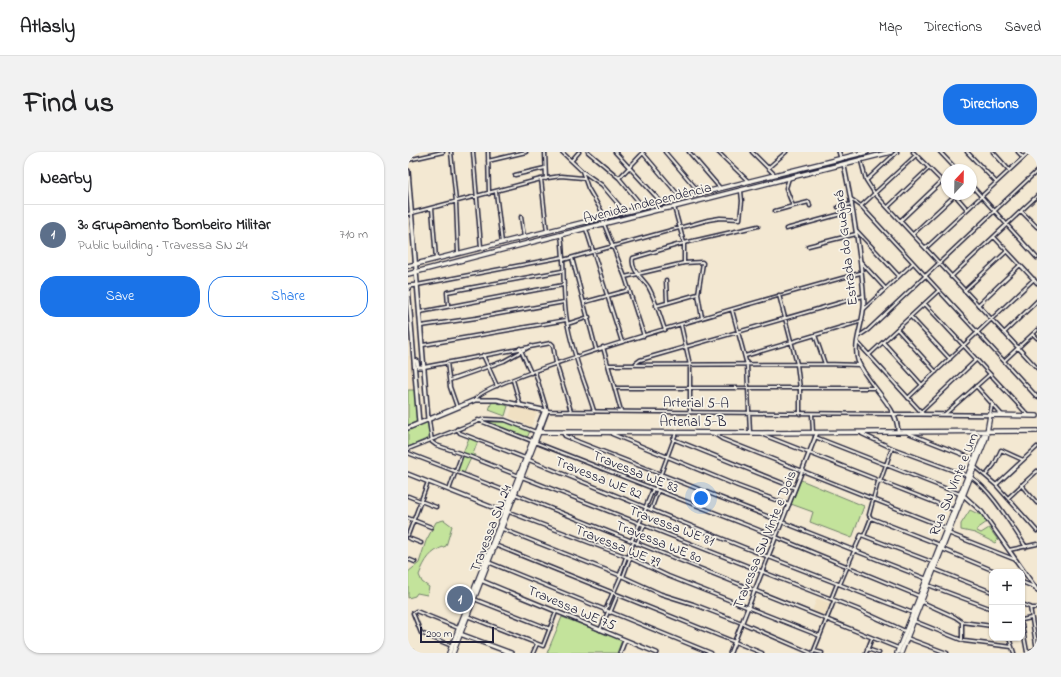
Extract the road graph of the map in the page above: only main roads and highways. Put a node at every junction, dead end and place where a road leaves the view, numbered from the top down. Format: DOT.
graph roads {
  1 [pos="867,152"];
  2 [pos="891,152"];
  3 [pos="408,171"];
  4 [pos="764,178"];
  5 [pos="766,184"];
  6 [pos="410,214"];
  7 [pos="467,252"];
  8 [pos="468,259"];
  9 [pos="416,264"];
  10 [pos="408,266"];
  11 [pos="416,272"];
  12 [pos="408,274"];
  13 [pos="417,285"];
  14 [pos="408,286"];
  15 [pos="414,360"];
  16 [pos="424,367"];
  17 [pos="545,412"];
  18 [pos="1037,416"];
  19 [pos="428,419"];
  20 [pos="419,423"];
  21 [pos="408,428"];
  22 [pos="986,431"];
  23 [pos="1037,431"];
  24 [pos="538,432"];
  25 [pos="972,469"];
  26 [pos="962,494"];
  27 [pos="944,539"];
  28 [pos="941,547"];
  29 [pos="932,571"];
  30 [pos="466,615"];
  31 [pos="459,633"];
  32 [pos="905,640"];
  33 [pos="901,651"];
  34 [pos="449,653"];
  35 [pos="453,653"];
  36 [pos="511,653"];
  37 [pos="897,653"];
  1 -- 4 [label="main road, Avenida Independência"];
  2 -- 5 [label="main road, Avenida Independência"];
  3 -- 6 [label="main road"];
  4 -- 5 [label="main road"];
  4 -- 7 [label="main road, Avenida Independência"];
  5 -- 8 [label="main road, Avenida Independência"];
  6 -- 9 [label="main road"];
  7 -- 8 [label="main road"];
  7 -- 9 [label="main road, Avenida Independência"];
  8 -- 11 [label="main road, Avenida Independência"];
  9 -- 10 [label="main road, Avenida Independência"];
  9 -- 11 [label="main road"];
  11 -- 12 [label="main road, Avenida Independência"];
  11 -- 13 [label="main road"];
  13 -- 14 [label="main road"];
  13 -- 16 [label="main road"];
  14 -- 15 [label="main road"];
  15 -- 16 [label="main road"];
  15 -- 20 [label="main road"];
  16 -- 19 [label="main road"];
  17 -- 19 [label="main road, Arterial 5-A"];
  17 -- 24 [label="main road, Travessa SN 24"];
  18 -- 22 [label="main road"];
  19 -- 20 [label="main road, Arterial 5-A"];
  20 -- 21 [label="main road, Arterial 5-A"];
  22 -- 23 [label="main road, Arterial 5-B"];
  22 -- 24 [label="main road, Arterial 5-B"];
  22 -- 25 [label="main road, Rua SN Vinte e Um"];
  22 -- 25 [label="main road, Rua SN Vinte e Um"];
  24 -- 30 [label="main road, Travessa SN 24"];
  25 -- 26 [label="main road, Rua SN Vinte e Um"];
  26 -- 27 [label="main road, Rua SN Vinte e Um"];
  26 -- 27 [label="main road, Rua SN Vinte e Um"];
  27 -- 28 [label="main road, Rua SN Vinte e Um"];
  28 -- 29 [label="main road, Rua SN Vinte e Um"];
  28 -- 29 [label="main road, Rua SN Vinte e Um"];
  29 -- 32 [label="main road, Rua SN Vinte e Um"];
  29 -- 32 [label="main road, Rua SN Vinte e Um"];
  30 -- 31 [label="main road, Travessa SN 24"];
  30 -- 31 [label="main road, Travessa SN 24"];
  31 -- 34 [label="main road, Travessa SN 24"];
  31 -- 35 [label="main road, Travessa SN 24"];
  31 -- 36 [label="main road"];
  32 -- 33 [label="main road, Rua SN Vinte e Um"];
  33 -- 37 [label="main road, Rua SN Vinte e Um"];
}
